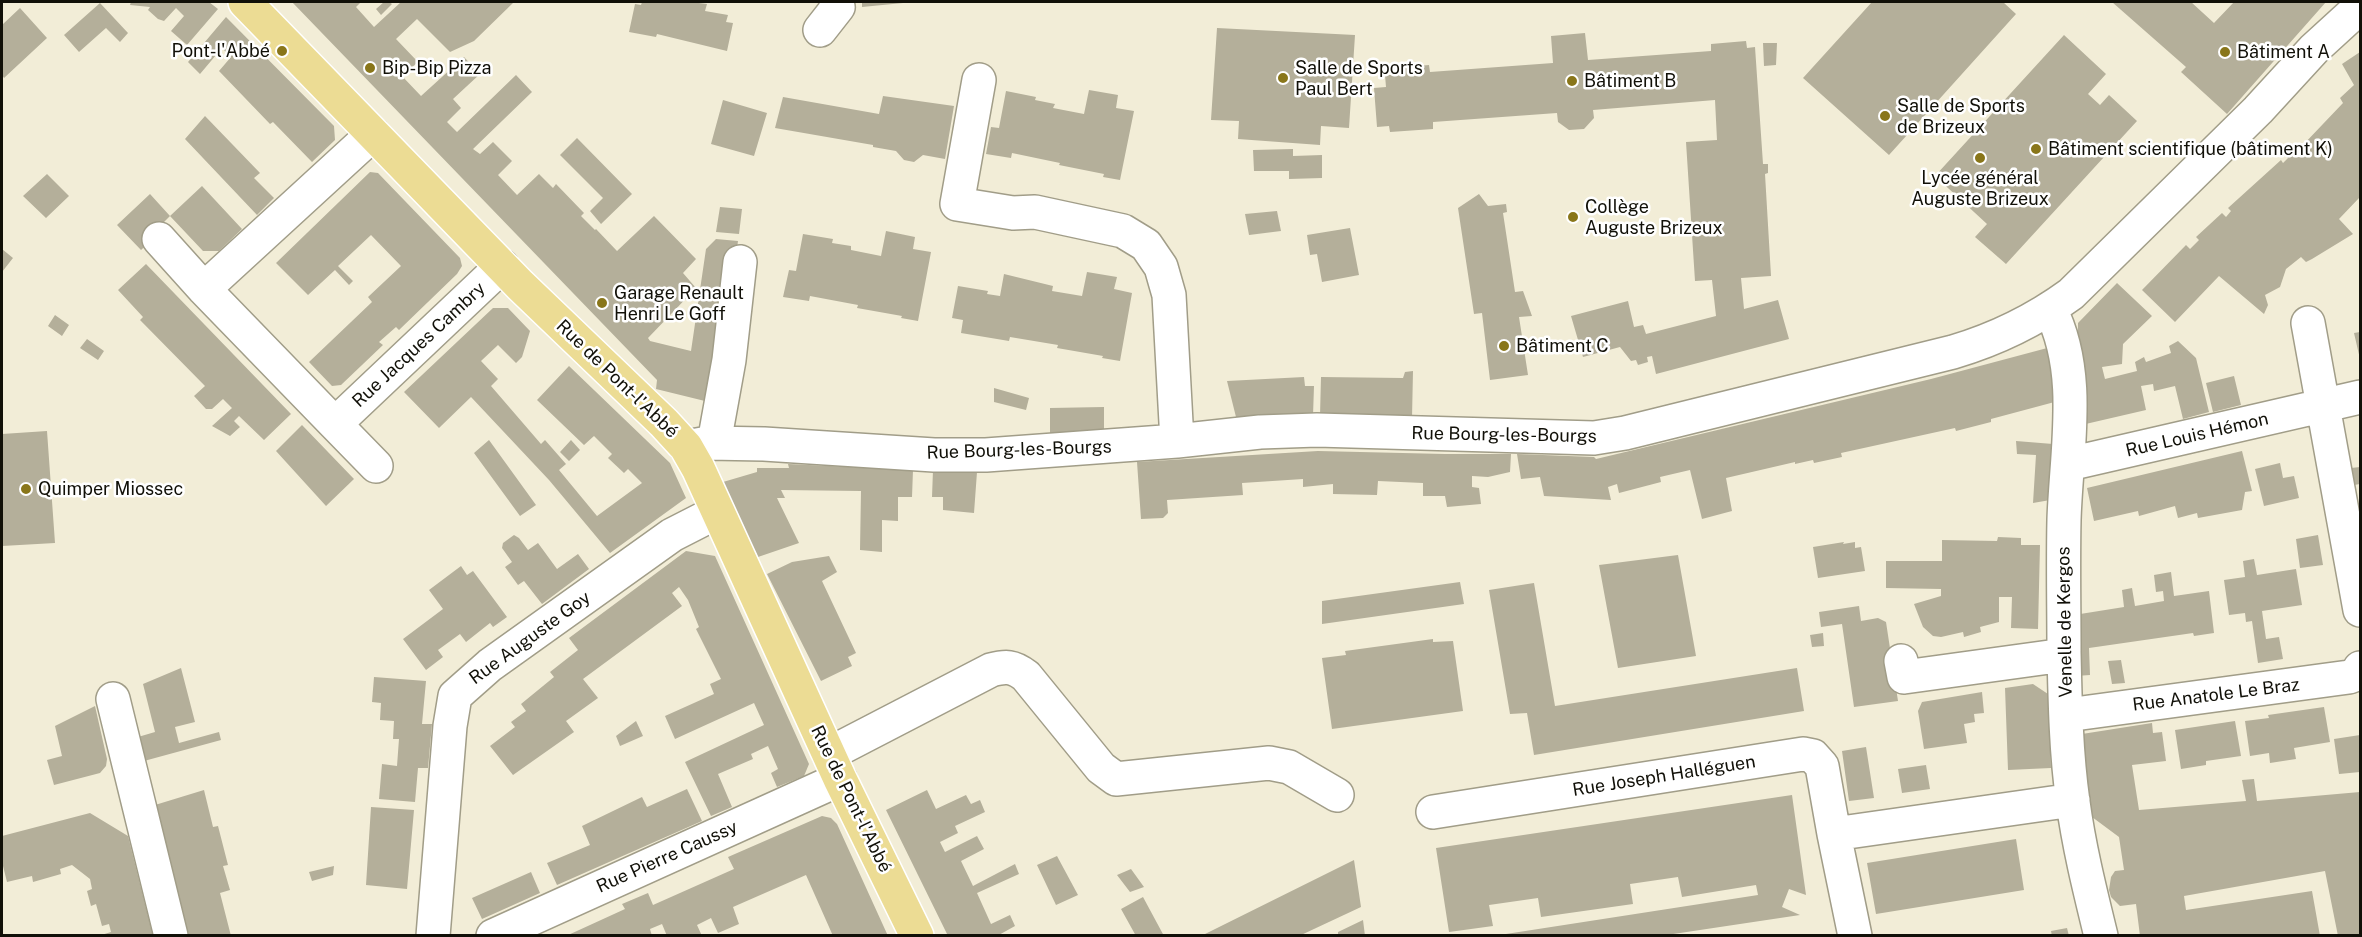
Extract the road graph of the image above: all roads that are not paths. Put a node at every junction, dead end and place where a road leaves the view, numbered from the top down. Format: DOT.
graph roads {
  1 [pos="245,2"];
  2 [pos="836,2"];
  3 [pos="2361,7"];
  4 [pos="820,30"];
  5 [pos="979,80"];
  6 [pos="373,134"];
  7 [pos="159,239"];
  8 [pos="740,262"];
  9 [pos="502,266"];
  10 [pos="204,289"];
  11 [pos="2050,309"];
  12 [pos="2308,323"];
  13 [pos="2361,397"];
  14 [pos="2325,406"];
  15 [pos="335,424"];
  16 [pos="1177,441"];
  17 [pos="700,445"];
  18 [pos="2069,464"];
  19 [pos="376,466"];
  20 [pos="717,512"];
  21 [pos="2361,610"];
  22 [pos="2064,655"];
  23 [pos="2361,668"];
  24 [pos="1904,680"];
  25 [pos="113,699"];
  26 [pos="2067,715"];
  27 [pos="834,767"];
  28 [pos="1337,795"];
  29 [pos="2073,800"];
  30 [pos="1433,812"];
  31 [pos="1834,834"];
  32 [pos="171,936"];
  33 [pos="433,936"];
  34 [pos="493,936"];
  35 [pos="917,936"];
  36 [pos="1855,936"];
  37 [pos="2101,936"];
  1 -- 6 [label="main road, Rue de Pont-l'Abbé"];
  2 -- 4 [label="street"];
  3 -- 11 [label="street, Rue Bourg-les-Bourgs"];
  5 -- 16 [label="street"];
  6 -- 9 [label="main road, Rue de Pont-l'Abbé"];
  6 -- 10 [label="street"];
  7 -- 10 [label="street"];
  8 -- 17 [label="street"];
  9 -- 15 [label="street, Rue Jacques Cambry"];
  9 -- 17 [label="main road, Rue de Pont-l'Abbé"];
  10 -- 15 [label="street"];
  11 -- 16 [label="street, Rue Bourg-les-Bourgs"];
  11 -- 18 [label="street, Venelle de Kergos"];
  12 -- 14 [label="street"];
  13 -- 14 [label="street, Rue Louis Hémon"];
  14 -- 18 [label="street, Rue Louis Hémon"];
  14 -- 21 [label="street"];
  15 -- 19 [label="street"];
  16 -- 17 [label="street, Rue Bourg-les-Bourgs"];
  17 -- 20 [label="main road, Rue de Pont-l'Abbé"];
  18 -- 22 [label="street, Venelle de Kergos"];
  20 -- 27 [label="main road, Rue de Pont-l'Abbé"];
  20 -- 33 [label="street, Rue Auguste Goy"];
  22 -- 24 [label="street"];
  22 -- 26 [label="street, Venelle de Kergos"];
  23 -- 26 [label="street, Rue Anatole Le Braz"];
  25 -- 32 [label="street"];
  26 -- 29 [label="street, Venelle de Kergos"];
  27 -- 28 [label="street, Rue Pierre Caussy"];
  27 -- 34 [label="street, Rue Pierre Caussy"];
  27 -- 35 [label="main road, Rue de Pont-l'Abbé"];
  29 -- 31 [label="street"];
  29 -- 37 [label="street, Venelle de Kergos"];
  30 -- 31 [label="street, Rue Joseph Halléguen"];
  31 -- 36 [label="street, Rue Joseph Halléguen"];
}
